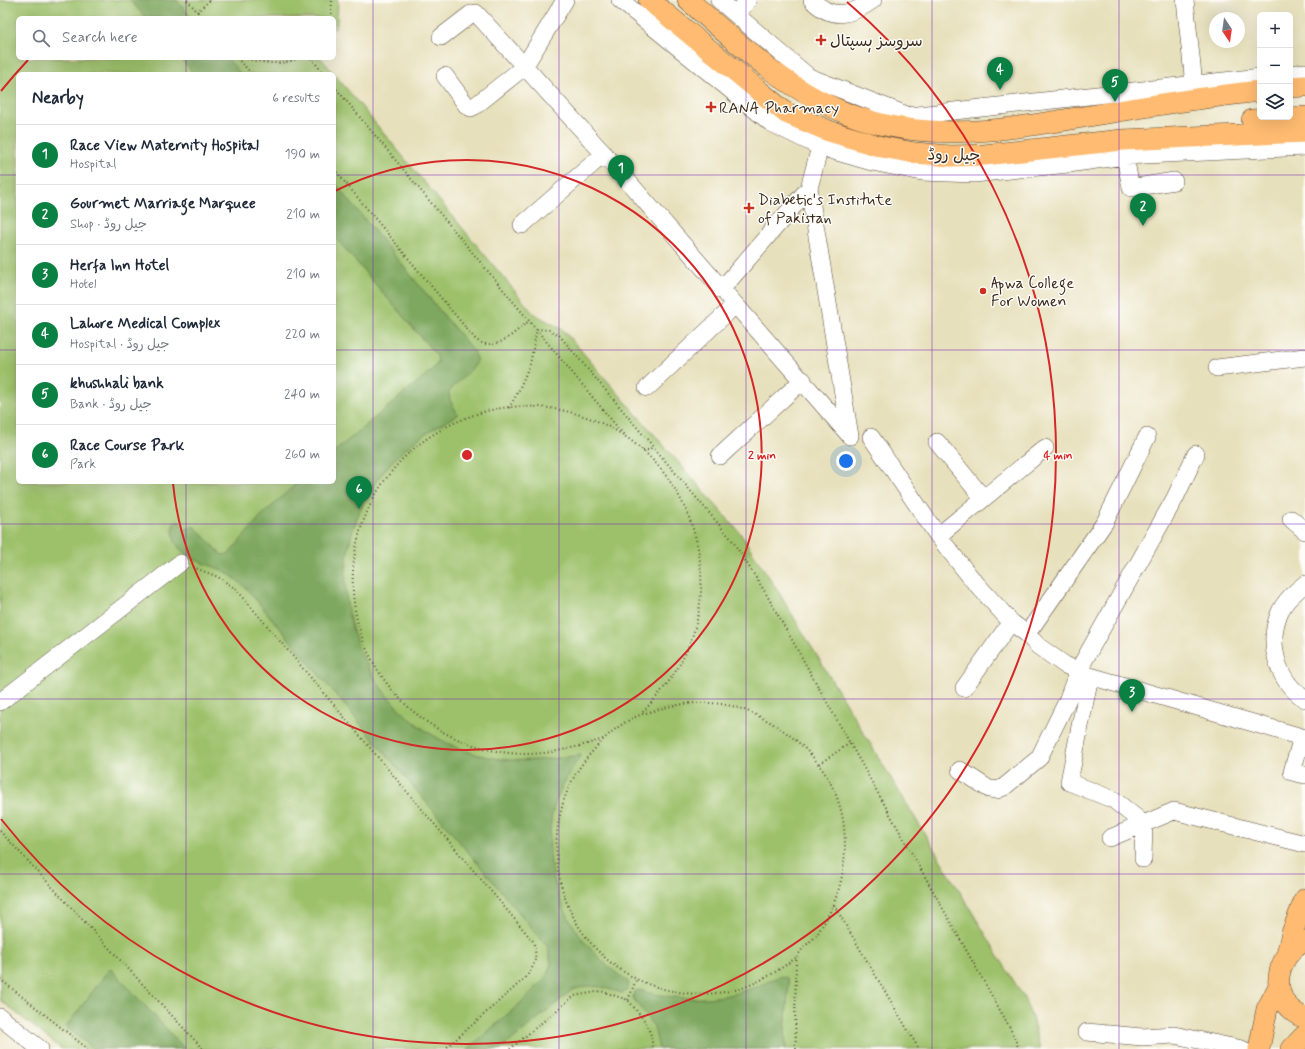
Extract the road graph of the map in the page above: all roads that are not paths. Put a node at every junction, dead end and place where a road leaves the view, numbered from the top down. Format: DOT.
graph roads {
  1 [pos="565,0"];
  2 [pos="620,0"];
  3 [pos="649,0"];
  4 [pos="688,0"];
  5 [pos="719,0"];
  6 [pos="748,0"];
  7 [pos="812,0"];
  8 [pos="873,0"];
  9 [pos="1185,0"];
  10 [pos="736,14"];
  11 [pos="441,37"];
  12 [pos="524,67"];
  13 [pos="1305,72"];
  14 [pos="1293,74"];
  15 [pos="445,76"];
  16 [pos="1194,85"];
  17 [pos="1305,86"];
  18 [pos="1293,87"];
  19 [pos="1257,89"];
  20 [pos="1257,89"];
  21 [pos="1305,100"];
  22 [pos="1293,101"];
  23 [pos="1305,117"];
  24 [pos="1305,132"];
  25 [pos="1198,137"];
  26 [pos="820,147"];
  27 [pos="1305,147"];
  28 [pos="1123,148"];
  29 [pos="604,154"];
  30 [pos="1174,181"];
  31 [pos="809,188"];
  32 [pos="522,226"];
  33 [pos="721,290"];
  34 [pos="735,305"];
  35 [pos="1305,357"];
  36 [pos="1217,368"];
  37 [pos="803,380"];
  38 [pos="647,388"];
  39 [pos="871,437"];
  40 [pos="1147,437"];
  41 [pos="936,442"];
  42 [pos="1045,448"];
  43 [pos="1196,454"];
  44 [pos="720,456"];
  45 [pos="983,498"];
  46 [pos="1291,519"];
  47 [pos="1305,531"];
  48 [pos="938,536"];
  49 [pos="180,563"];
  50 [pos="1305,584"];
  51 [pos="1011,622"];
  52 [pos="1027,634"];
  53 [pos="1084,674"];
  54 [pos="964,688"];
  55 [pos="1305,699"];
  56 [pos="0,702"];
  57 [pos="1303,737"];
  58 [pos="960,770"];
  59 [pos="1305,775"];
  60 [pos="1144,824"];
  61 [pos="1110,838"];
  62 [pos="1305,844"];
  63 [pos="1143,859"];
  64 [pos="1305,899"];
  65 [pos="1305,941"];
  66 [pos="1287,954"];
  67 [pos="1279,986"];
  68 [pos="0,1017"];
  69 [pos="1305,1018"];
  70 [pos="1087,1032"];
  71 [pos="1305,1035"];
  72 [pos="40,1049"];
  73 [pos="1242,1049"];
  74 [pos="1258,1049"];
  75 [pos="1292,1049"];
  1 -- 12 [label="street"];
  2 -- 26 [label="street"];
  3 -- 28 [label="main road, جیل روڈ"];
  4 -- 19 [label="main road, جیل روڈ"];
  5 -- 10 [label="street"];
  6 -- 10 [label="street"];
  7 -- 8 [label="street"];
  9 -- 16 [label="street"];
  10 -- 16 [label="street"];
  11 -- 12 [label="street"];
  12 -- 15 [label="street"];
  12 -- 29 [label="street"];
  13 -- 14 [label="street"];
  16 -- 20 [label="street"];
  17 -- 18 [label="main road"];
  21 -- 22 [label="main road"];
  23 -- 25 [label="main road"];
  24 -- 25 [label="main road, جیل روڈ"];
  25 -- 28 [label="main road, جیل روڈ"];
  26 -- 28 [label="street"];
  26 -- 31 [label="street"];
  27 -- 28 [label="street"];
  28 -- 30 [label="street"];
  29 -- 32 [label="street"];
  29 -- 33 [label="street"];
  31 -- 33 [label="street"];
  31 -- 37 [label="street"];
  33 -- 34 [label="street"];
  34 -- 37 [label="street"];
  34 -- 38 [label="street"];
  35 -- 36 [label="street"];
  37 -- 44 [label="street"];
  39 -- 48 [label="street"];
  40 -- 52 [label="street"];
  41 -- 45 [label="street"];
  42 -- 45 [label="street"];
  43 -- 53 [label="street"];
  45 -- 48 [label="street"];
  46 -- 47 [label="street"];
  48 -- 51 [label="street"];
  49 -- 56 [label="street"];
  50 -- 55 [label="street"];
  51 -- 52 [label="street"];
  51 -- 54 [label="street"];
  52 -- 53 [label="street"];
  53 -- 57 [label="street"];
  53 -- 58 [label="street"];
  53 -- 60 [label="street"];
  57 -- 59 [label="street"];
  60 -- 61 [label="street"];
  60 -- 62 [label="street"];
  60 -- 63 [label="street"];
  64 -- 66 [label="main road"];
  65 -- 66 [label="main road"];
  66 -- 67 [label="main road"];
  67 -- 69 [label="main road"];
  67 -- 74 [label="main road"];
  68 -- 72 [label="street"];
  70 -- 73 [label="street"];
  71 -- 75 [label="main road"];
}
